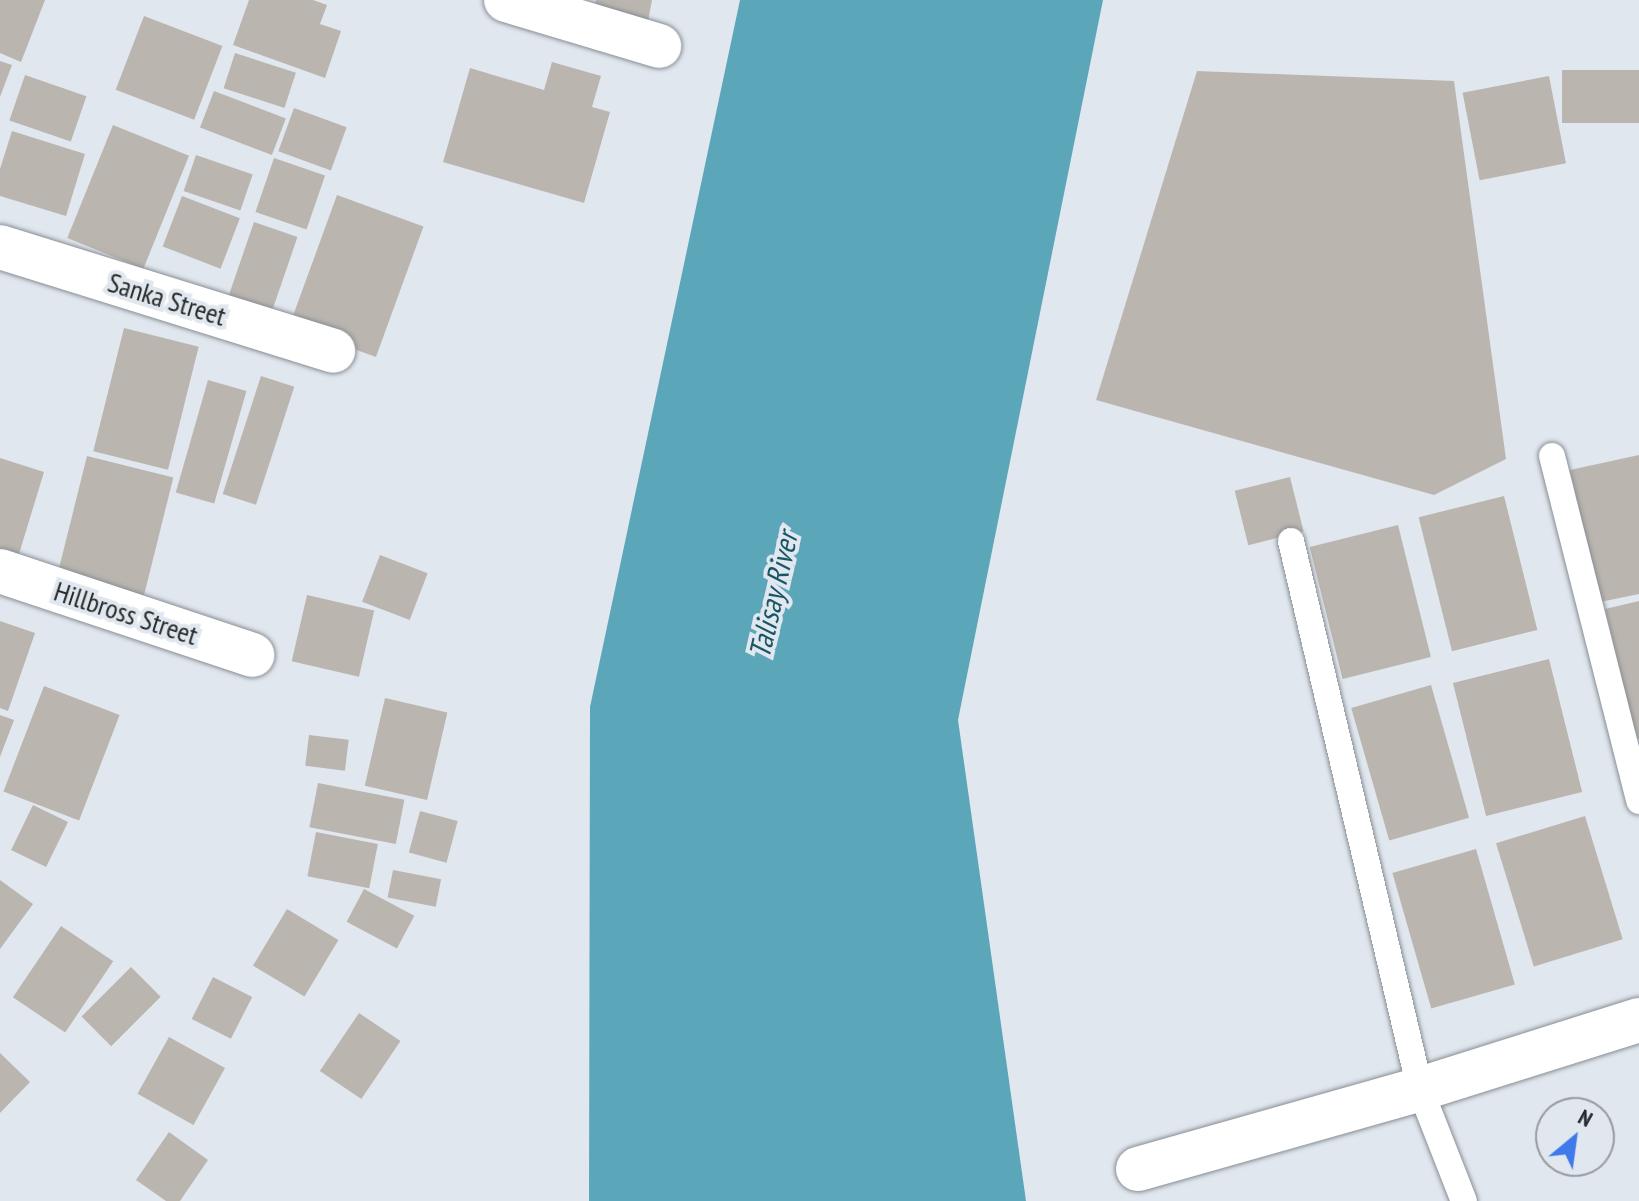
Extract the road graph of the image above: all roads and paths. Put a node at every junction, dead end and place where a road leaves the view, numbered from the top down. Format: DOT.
graph roads {
  1 [pos="506,0"];
  2 [pos="659,46"];
  3 [pos="0,247"];
  4 [pos="333,351"];
  5 [pos="1552,456"];
  6 [pos="1291,541"];
  7 [pos="0,571"];
  8 [pos="252,655"];
  9 [pos="1639,801"];
  10 [pos="1639,1020"];
  11 [pos="1420,1089"];
  12 [pos="1138,1169"];
  13 [pos="1464,1201"];
  1 -- 2 [label="street"];
  3 -- 4 [label="street, Sanka Street"];
  5 -- 9 [label="lane"];
  6 -- 11 [label="lane"];
  7 -- 8 [label="street, Hillbross Street"];
  10 -- 11 [label="street"];
  11 -- 12 [label="street"];
  11 -- 13 [label="lane"];
}
